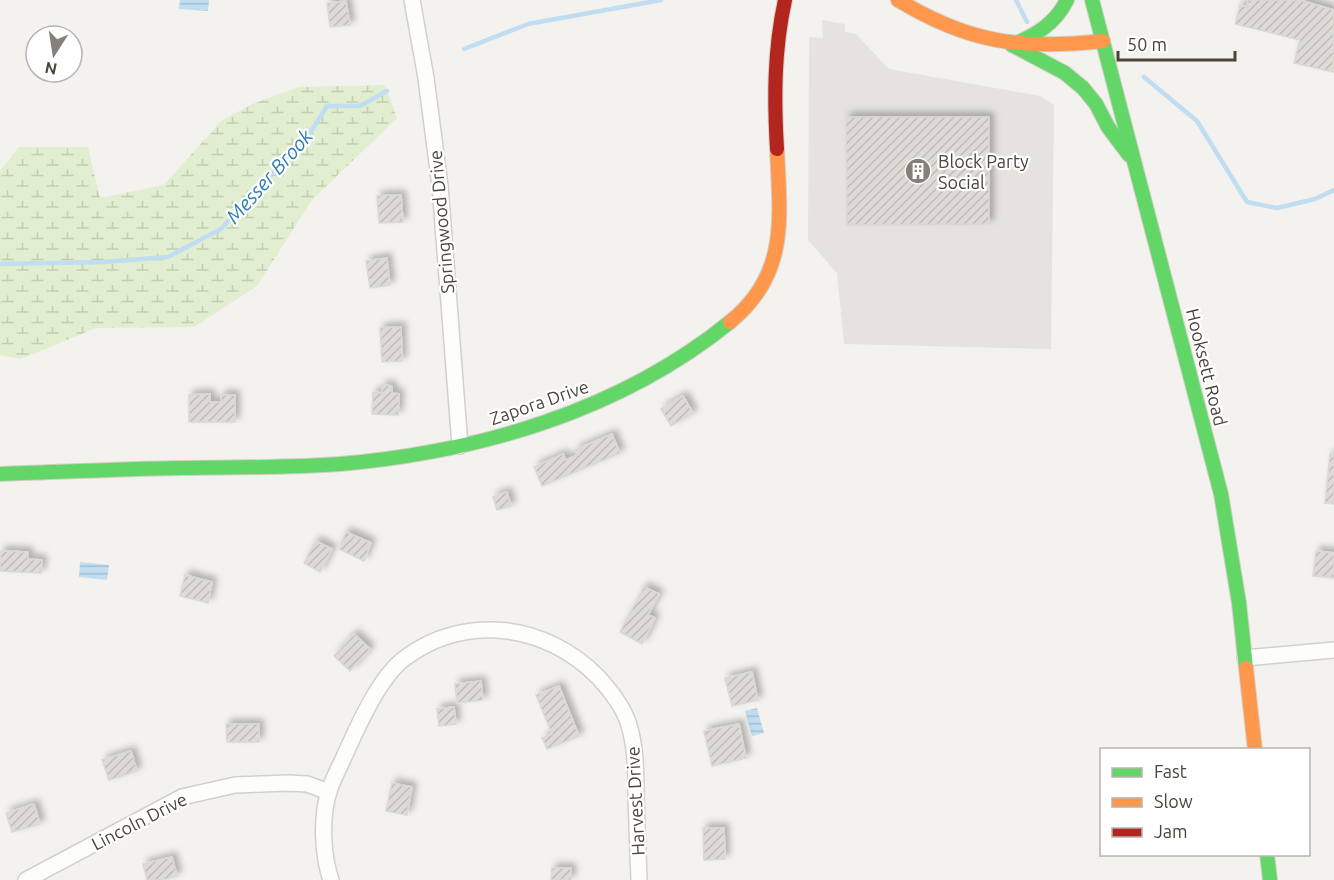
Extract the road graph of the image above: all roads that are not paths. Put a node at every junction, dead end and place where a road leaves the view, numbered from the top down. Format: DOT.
graph roads {
  1 [pos="412,0"];
  2 [pos="785,0"];
  3 [pos="898,0"];
  4 [pos="1067,0"];
  5 [pos="1092,0"];
  6 [pos="1103,41"];
  7 [pos="1012,45"];
  8 [pos="1136,166"];
  9 [pos="460,446"];
  10 [pos="0,474"];
  11 [pos="1334,650"];
  12 [pos="1245,658"];
  13 [pos="1255,748"];
  14 [pos="329,792"];
  15 [pos="1267,856"];
  16 [pos="26,880"];
  17 [pos="331,880"];
  18 [pos="639,880"];
  19 [pos="1270,880"];
  1 -- 9 [label="street, Springwood Drive"];
  2 -- 9 [label="main road, Zapora Drive"];
  3 -- 7 [label="main road"];
  4 -- 7 [label="main road"];
  5 -- 6 [label="main road, Hooksett Road"];
  6 -- 7 [label="main road"];
  6 -- 8 [label="main road, Hooksett Road"];
  7 -- 8 [label="main road"];
  8 -- 12 [label="main road, Hooksett Road"];
  9 -- 10 [label="main road, Zapora Drive"];
  11 -- 12 [label="street"];
  12 -- 13 [label="main road, Hooksett Road"];
  14 -- 16 [label="street, Lincoln Drive"];
  14 -- 17 [label="street, Harvest Drive"];
  14 -- 18 [label="street, Harvest Drive"];
  15 -- 19 [label="main road"];
}
